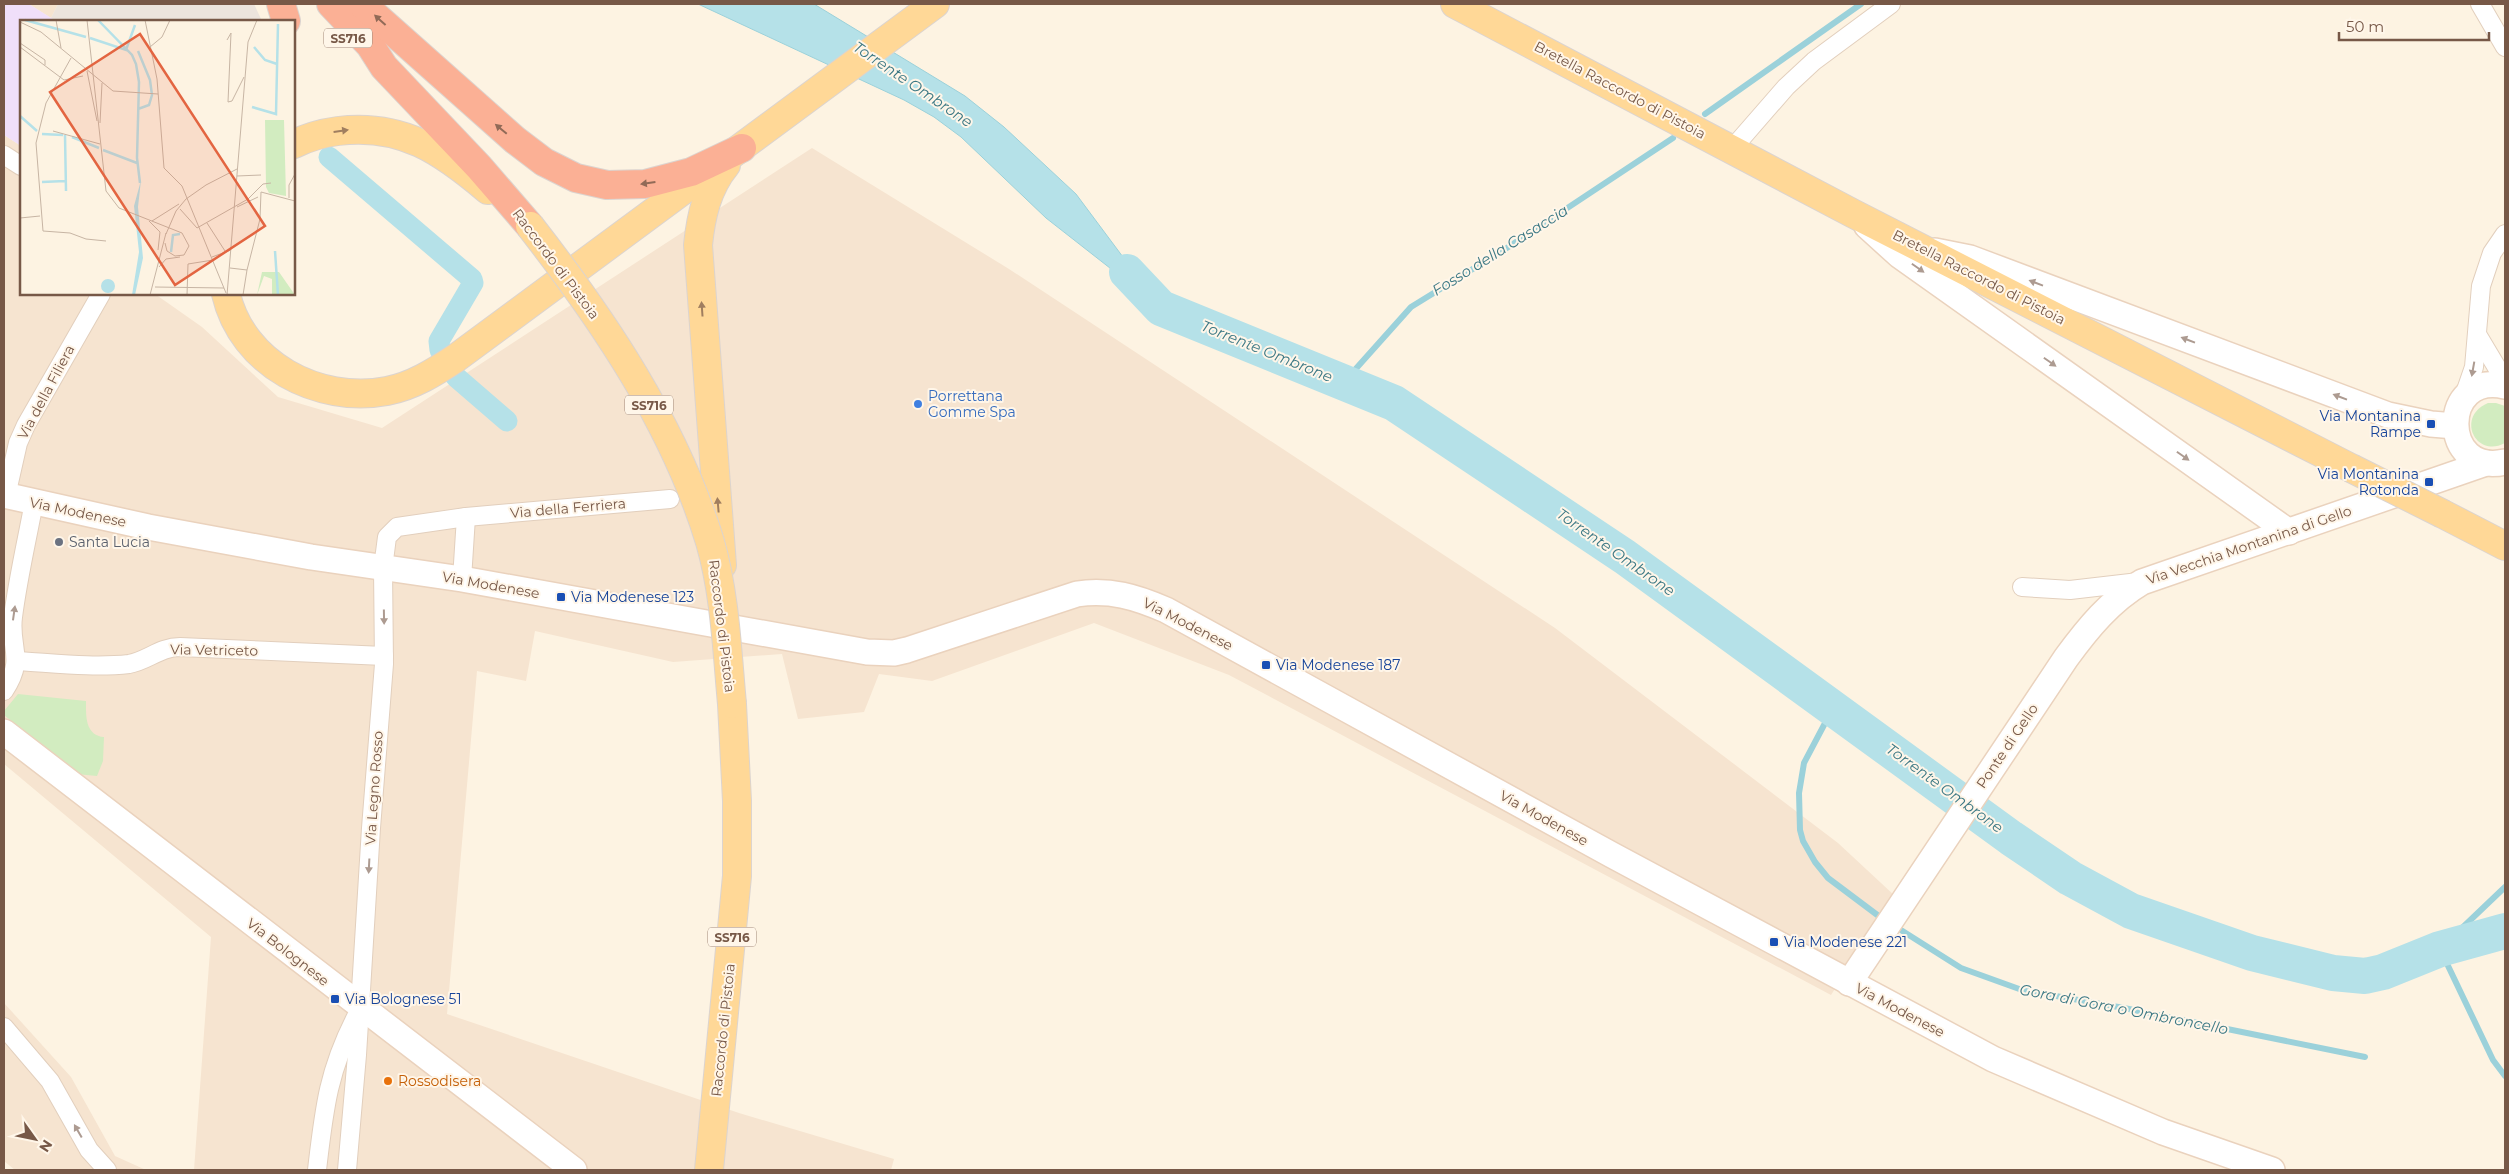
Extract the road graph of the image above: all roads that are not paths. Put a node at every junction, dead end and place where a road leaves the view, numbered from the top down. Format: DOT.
graph roads {
  1 [pos="281,4"];
  2 [pos="315,4"];
  3 [pos="331,4"];
  4 [pos="362,4"];
  5 [pos="935,4"];
  6 [pos="1455,4"];
  7 [pos="1890,4"];
  8 [pos="2480,4"];
  9 [pos="286,20"];
  10 [pos="2505,48"];
  11 [pos="384,68"];
  12 [pos="295,144"];
  13 [pos="742,148"];
  14 [pos="1732,149"];
  15 [pos="4,155"];
  16 [pos="20,165"];
  17 [pos="1854,214"];
  18 [pos="530,226"];
  19 [pos="2503,246"];
  20 [pos="1928,250"];
  21 [pos="100,295"];
  22 [pos="226,295"];
  23 [pos="2478,336"];
  24 [pos="2505,381"];
  25 [pos="2505,386"];
  26 [pos="2463,400"];
  27 [pos="2458,435"];
  28 [pos="2496,462"];
  29 [pos="2441,477"];
  30 [pos="5,496"];
  31 [pos="670,498"];
  32 [pos="34,502"];
  33 [pos="466,517"];
  34 [pos="2289,532"];
  35 [pos="2505,546"];
  36 [pos="383,568"];
  37 [pos="462,579"];
  38 [pos="2142,582"];
  39 [pos="2022,586"];
  40 [pos="722,606"];
  41 [pos="384,656"];
  42 [pos="2066,658"];
  43 [pos="17,662"];
  44 [pos="4,690"];
  45 [pos="4,732"];
  46 [pos="1849,983"];
  47 [pos="360,1008"];
  48 [pos="4,1027"];
  49 [pos="107,1170"];
  50 [pos="317,1170"];
  51 [pos="347,1170"];
  52 [pos="574,1170"];
  53 [pos="709,1170"];
  54 [pos="2272,1170"];
  1 -- 9 [label="highway"];
  2 -- 11 [label="highway, Raccordo di Pistoia / SS716"];
  3 -- 11 [label="highway, Raccordo di Pistoia / SS716"];
  13 -- 4 [label="highway, one-way"];
  5 -- 13 [label="main road"];
  6 -- 14 [label="main road, Bretella Raccordo di Pistoia"];
  7 -- 14 [label="street"];
  8 -- 10 [label="street"];
  11 -- 18 [label="highway, Raccordo di Pistoia / SS716"];
  12 -- 18 [label="main road, one-way"];
  13 -- 22 [label="main road"];
  40 -- 13 [label="main road, one-way, bridge"];
  14 -- 17 [label="main road, Bretella Raccordo di Pistoia"];
  15 -- 16 [label="street"];
  17 -- 20 [label="main road, Bretella Raccordo di Pistoia"];
  17 -- 34 [label="street, one-way"];
  18 -- 40 [label="main road, Raccordo di Pistoia / SS716, bridge"];
  19 -- 23 [label="street"];
  27 -- 20 [label="street, one-way"];
  20 -- 35 [label="main road, Bretella Raccordo di Pistoia, bridge"];
  21 -- 30 [label="street, Via della Filiera"];
  23 -- 24 [label="street"];
  23 -- 26 [label="street, one-way"];
  25 -- 26 [label="street"];
  26 -- 27 [label="street"];
  27 -- 28 [label="street"];
  27 -- 29 [label="street"];
  28 -- 29 [label="street, Via Vecchia Montanina di Gello"];
  29 -- 34 [label="street, Via Vecchia Montanina di Gello"];
  30 -- 32 [label="street, Via Modenese"];
  31 -- 33 [label="street, Via della Ferriera"];
  32 -- 36 [label="street, Via Modenese"];
  43 -- 32 [label="street, one-way"];
  33 -- 36 [label="street, Via della Ferriera"];
  33 -- 37 [label="street"];
  34 -- 38 [label="street, Via Vecchia Montanina di Gello"];
  36 -- 37 [label="street, Via Modenese"];
  36 -- 41 [label="street, Via Legno Rosso, one-way"];
  37 -- 46 [label="street, Via Modenese"];
  38 -- 39 [label="street"];
  38 -- 42 [label="street, Via Vecchia Montanina di Gello"];
  40 -- 53 [label="main road, Raccordo di Pistoia / SS716, bridge"];
  41 -- 43 [label="street, Via Vetriceto"];
  41 -- 47 [label="street, Via Legno Rosso, one-way"];
  42 -- 46 [label="street, Ponte di Gello"];
  43 -- 44 [label="street"];
  45 -- 47 [label="street, Via Bolognese"];
  46 -- 54 [label="street, Via Modenese"];
  47 -- 50 [label="street"];
  47 -- 51 [label="street, Via Legno Rosso"];
  47 -- 52 [label="street, Via Bolognese"];
  49 -- 48 [label="street, one-way"];
}
